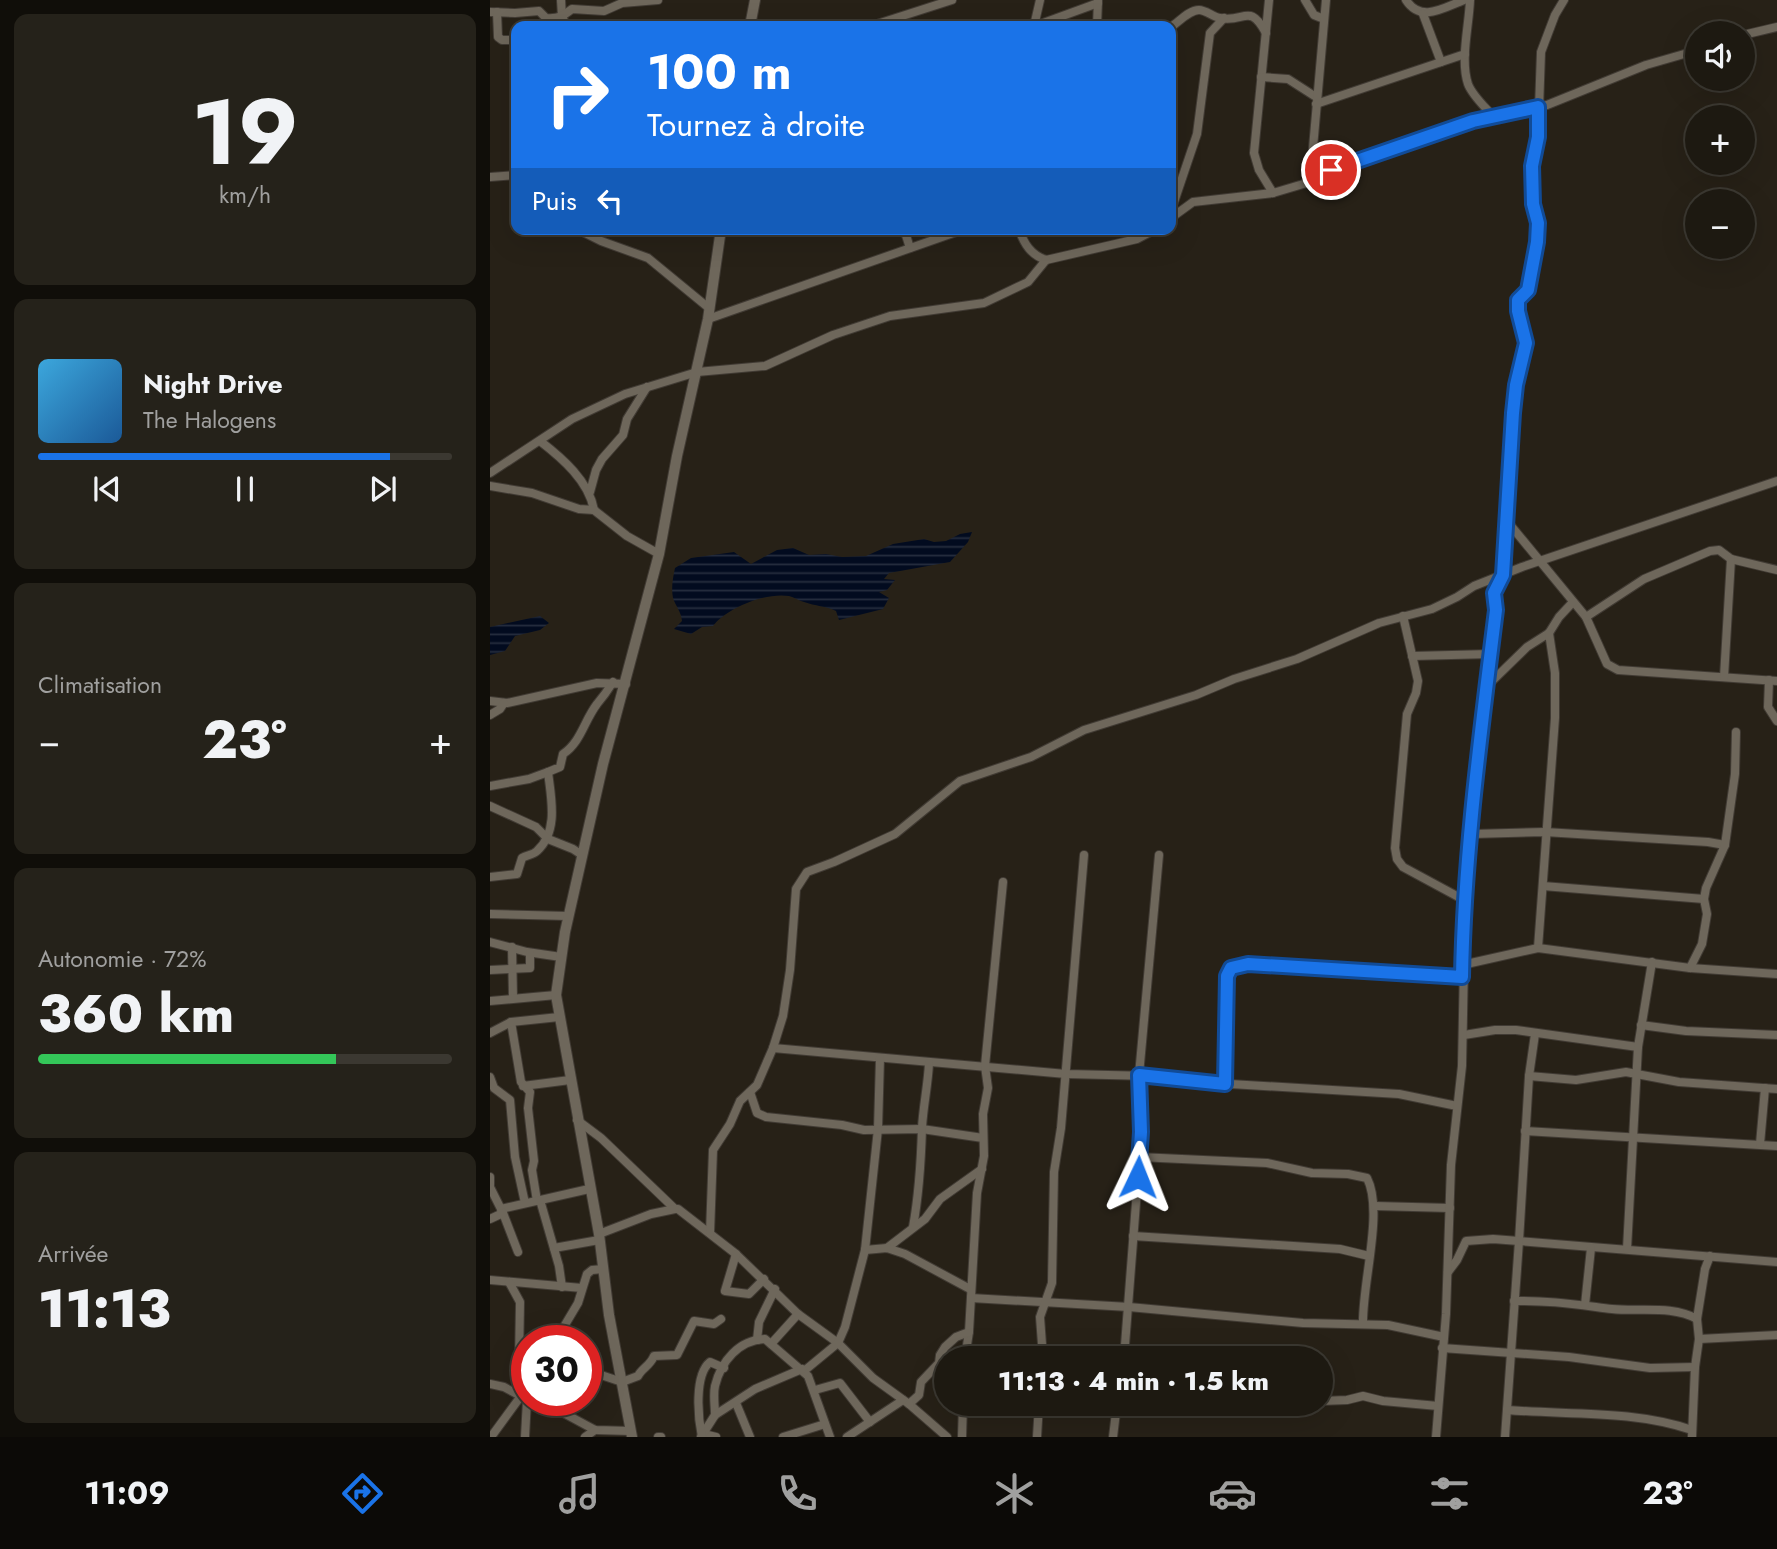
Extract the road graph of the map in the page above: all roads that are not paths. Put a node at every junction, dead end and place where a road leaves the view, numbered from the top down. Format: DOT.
graph roads {
  1 [pos="561,0"];
  2 [pos="658,0"];
  3 [pos="755,0"];
  4 [pos="952,0"];
  5 [pos="1040,0"];
  6 [pos="1269,0"];
  7 [pos="1305,0"];
  8 [pos="1326,0"];
  9 [pos="1406,0"];
  10 [pos="1464,0"];
  11 [pos="1470,0"];
  12 [pos="1564,0"];
  13 [pos="1098,1"];
  14 [pos="494,12"];
  15 [pos="1423,14"];
  16 [pos="562,18"];
  17 [pos="1224,18"];
  18 [pos="1324,19"];
  19 [pos="548,21"];
  20 [pos="552,21"];
  21 [pos="564,21"];
  22 [pos="751,21"];
  23 [pos="887,21"];
  24 [pos="1036,21"];
  25 [pos="1048,21"];
  26 [pos="1097,21"];
  27 [pos="1176,24"];
  28 [pos="1777,27"];
  29 [pos="1755,32"];
  30 [pos="1266,33"];
  31 [pos="511,40"];
  32 [pos="1465,54"];
  33 [pos="1685,54"];
  34 [pos="1441,62"];
  35 [pos="1261,77"];
  36 [pos="1316,101"];
  37 [pos="1538,107"];
  38 [pos="1492,115"];
  39 [pos="511,175"];
  40 [pos="490,177"];
  41 [pos="1310,182"];
  42 [pos="1273,193"];
  43 [pos="1176,194"];
  44 [pos="1193,202"];
  45 [pos="1176,207"];
  46 [pos="1176,214"];
  47 [pos="589,235"];
  48 [pos="721,235"];
  49 [pos="906,235"];
  50 [pos="947,235"];
  51 [pos="1021,235"];
  52 [pos="1145,235"];
  53 [pos="910,248"];
  54 [pos="1046,260"];
  55 [pos="709,314"];
  56 [pos="697,372"];
  57 [pos="647,387"];
  58 [pos="540,441"];
  59 [pos="490,473"];
  60 [pos="1777,481"];
  61 [pos="490,486"];
  62 [pos="590,492"];
  63 [pos="594,510"];
  64 [pos="1507,521"];
  65 [pos="659,554"];
  66 [pos="1731,559"];
  67 [pos="1538,562"];
  68 [pos="1777,570"];
  69 [pos="1503,575"];
  70 [pos="1573,602"];
  71 [pos="1403,616"];
  72 [pos="1586,617"];
  73 [pos="1549,632"];
  74 [pos="1491,654"];
  75 [pos="1412,656"];
  76 [pos="1724,677"];
  77 [pos="1773,680"];
  78 [pos="613,682"];
  79 [pos="626,684"];
  80 [pos="1486,687"];
  81 [pos="490,701"];
  82 [pos="504,703"];
  83 [pos="490,715"];
  84 [pos="1777,722"];
  85 [pos="1736,732"];
  86 [pos="548,772"];
  87 [pos="490,786"];
  88 [pos="490,806"];
  89 [pos="1545,832"];
  90 [pos="1472,834"];
  91 [pos="548,839"];
  92 [pos="1725,845"];
  93 [pos="583,855"];
  94 [pos="1084,855"];
  95 [pos="1159,855"];
  96 [pos="490,877"];
  97 [pos="1003,882"];
  98 [pos="1543,886"];
  99 [pos="1704,899"];
  100 [pos="1466,901"];
  101 [pos="490,914"];
  102 [pos="568,916"];
  103 [pos="490,942"];
  104 [pos="512,947"];
  105 [pos="1538,948"];
  106 [pos="530,953"];
  107 [pos="561,957"];
  108 [pos="1652,962"];
  109 [pos="1462,965"];
  110 [pos="1690,968"];
  111 [pos="512,969"];
  112 [pos="490,971"];
  113 [pos="1777,974"];
  114 [pos="1462,977"];
  115 [pos="556,995"];
  116 [pos="513,998"];
  117 [pos="490,1001"];
  118 [pos="559,1017"];
  119 [pos="511,1022"];
  120 [pos="1641,1025"];
  121 [pos="490,1033"];
  122 [pos="1535,1034"];
  123 [pos="1464,1035"];
  124 [pos="1777,1035"];
  125 [pos="1638,1047"];
  126 [pos="773,1048"];
  127 [pos="880,1058"];
  128 [pos="929,1063"];
  129 [pos="985,1066"];
  130 [pos="1066,1074"];
  131 [pos="1139,1075"];
  132 [pos="1638,1075"];
  133 [pos="1529,1076"];
  134 [pos="490,1077"];
  135 [pos="570,1080"];
  136 [pos="1225,1084"];
  137 [pos="523,1086"];
  138 [pos="1765,1088"];
  139 [pos="1777,1089"];
  140 [pos="750,1092"];
  141 [pos="1457,1106"];
  142 [pos="577,1120"];
  143 [pos="878,1129"];
  144 [pos="922,1129"];
  145 [pos="1525,1131"];
  146 [pos="1633,1137"];
  147 [pos="983,1138"];
  148 [pos="1760,1144"];
  149 [pos="1777,1146"];
  150 [pos="1139,1157"];
  151 [pos="982,1169"];
  152 [pos="490,1177"];
  153 [pos="490,1187"];
  154 [pos="589,1189"];
  155 [pos="539,1201"];
  156 [pos="525,1202"];
  157 [pos="1375,1206"];
  158 [pos="498,1207"];
  159 [pos="1450,1208"];
  160 [pos="675,1209"];
  161 [pos="490,1219"];
  162 [pos="914,1227"];
  163 [pos="710,1233"];
  164 [pos="1133,1236"];
  165 [pos="599,1237"];
  166 [pos="1519,1241"];
  167 [pos="554,1248"];
  168 [pos="887,1248"];
  169 [pos="1591,1248"];
  170 [pos="1627,1249"];
  171 [pos="865,1250"];
  172 [pos="518,1252"];
  173 [pos="736,1254"];
  174 [pos="1369,1256"];
  175 [pos="1710,1256"];
  176 [pos="1777,1262"];
  177 [pos="603,1269"];
  178 [pos="1448,1272"];
  179 [pos="764,1279"];
  180 [pos="490,1280"];
  181 [pos="509,1282"];
  182 [pos="562,1287"];
  183 [pos="582,1289"];
  184 [pos="775,1289"];
  185 [pos="970,1294"];
  186 [pos="1514,1301"];
  187 [pos="1044,1303"];
  188 [pos="1585,1305"];
  189 [pos="1129,1307"];
  190 [pos="798,1314"];
  191 [pos="721,1319"];
  192 [pos="1697,1320"];
  193 [pos="1363,1324"];
  194 [pos="520,1325"];
  195 [pos="565,1325"];
  196 [pos="969,1332"];
  197 [pos="1777,1335"];
  198 [pos="1444,1337"];
  199 [pos="1699,1339"];
  200 [pos="757,1340"];
  201 [pos="838,1343"];
  202 [pos="771,1344"];
  203 [pos="967,1346"];
  204 [pos="1042,1346"];
  205 [pos="1125,1346"];
  206 [pos="1442,1348"];
  207 [pos="1510,1354"];
  208 [pos="1695,1367"];
  209 [pos="724,1368"];
  210 [pos="803,1370"];
  211 [pos="602,1375"];
  212 [pos="622,1382"];
  213 [pos="490,1384"];
  214 [pos="814,1390"];
  215 [pos="511,1391"];
  216 [pos="1333,1401"];
  217 [pos="906,1402"];
  218 [pos="736,1403"];
  219 [pos="1438,1406"];
  220 [pos="1507,1410"];
  221 [pos="511,1414"];
  222 [pos="715,1415"];
  223 [pos="526,1416"];
  224 [pos="569,1416"];
  225 [pos="963,1416"];
  226 [pos="1038,1416"];
  227 [pos="1116,1416"];
  228 [pos="870,1422"];
  229 [pos="825,1424"];
  230 [pos="595,1430"];
  231 [pos="491,1433"];
  232 [pos="1692,1433"];
  233 [pos="631,1434"];
  234 [pos="702,1436"];
  235 [pos="944,1436"];
  236 [pos="525,1437"];
  237 [pos="585,1437"];
  238 [pos="716,1437"];
  239 [pos="750,1437"];
  240 [pos="783,1437"];
  241 [pos="830,1437"];
  242 [pos="847,1437"];
  243 [pos="962,1437"];
  244 [pos="1037,1437"];
  245 [pos="1113,1437"];
  246 [pos="1436,1437"];
  247 [pos="1505,1437"];
  1 -- 16 [label="street"];
  2 -- 16 [label="street"];
  3 -- 22 [label="street"];
  4 -- 23 [label="street"];
  5 -- 24 [label="street"];
  6 -- 30 [label="street"];
  7 -- 18 [label="street"];
  8 -- 18 [label="street"];
  9 -- 15 [label="street"];
  10 -- 15 [label="street"];
  11 -- 32 [label="street"];
  12 -- 37 [label="street"];
  13 -- 25 [label="street"];
  13 -- 26 [label="street"];
  14 -- 19 [label="street"];
  14 -- 31 [label="street"];
  15 -- 34 [label="street"];
  16 -- 20 [label="street"];
  16 -- 21 [label="street"];
  17 -- 27 [label="street"];
  17 -- 30 [label="street"];
  17 -- 43 [label="street"];
  18 -- 36 [label="street"];
  28 -- 29 [label="street"];
  30 -- 35 [label="street"];
  32 -- 34 [label="street"];
  32 -- 38 [label="street"];
  33 -- 37 [label="street"];
  34 -- 36 [label="street"];
  35 -- 36 [label="street"];
  35 -- 42 [label="street"];
  36 -- 41 [label="street"];
  37 -- 38 [label="street"];
  37 -- 64 [label="street"];
  38 -- 41 [label="street"];
  39 -- 40 [label="street"];
  41 -- 42 [label="street"];
  42 -- 44 [label="street"];
  44 -- 45 [label="street"];
  44 -- 46 [label="street"];
  47 -- 55 [label="street"];
  48 -- 55 [label="street"];
  49 -- 53 [label="street"];
  50 -- 53 [label="street"];
  51 -- 54 [label="street"];
  52 -- 54 [label="street"];
  53 -- 55 [label="street"];
  54 -- 56 [label="street"];
  55 -- 56 [label="street"];
  56 -- 57 [label="street"];
  56 -- 65 [label="street"];
  57 -- 58 [label="street"];
  57 -- 62 [label="street"];
  58 -- 59 [label="street"];
  58 -- 62 [label="street"];
  60 -- 67 [label="street"];
  61 -- 63 [label="street"];
  62 -- 63 [label="street"];
  63 -- 65 [label="street"];
  64 -- 67 [label="street"];
  64 -- 69 [label="street"];
  65 -- 79 [label="street"];
  66 -- 68 [label="street"];
  66 -- 72 [label="street"];
  66 -- 76 [label="street"];
  67 -- 69 [label="street"];
  67 -- 70 [label="street"];
  69 -- 71 [label="street"];
  69 -- 74 [label="street"];
  70 -- 72 [label="street"];
  70 -- 73 [label="street"];
  71 -- 75 [label="street"];
  71 -- 126 [label="street"];
  72 -- 76 [label="street"];
  73 -- 80 [label="street"];
  73 -- 89 [label="street"];
  74 -- 75 [label="street"];
  74 -- 80 [label="street"];
  75 -- 100 [label="street"];
  76 -- 77 [label="street"];
  77 -- 84 [label="street"];
  78 -- 79 [label="street"];
  78 -- 82 [label="street"];
  78 -- 86 [label="street"];
  79 -- 93 [label="street"];
  80 -- 90 [label="street"];
  81 -- 82 [label="street"];
  82 -- 83 [label="street"];
  85 -- 92 [label="street"];
  86 -- 87 [label="street"];
  86 -- 91 [label="street"];
  88 -- 91 [label="street"];
  89 -- 90 [label="street"];
  89 -- 92 [label="street"];
  89 -- 98 [label="street"];
  90 -- 100 [label="street"];
  91 -- 93 [label="street"];
  91 -- 96 [label="street"];
  92 -- 99 [label="street"];
  93 -- 102 [label="street"];
  94 -- 130 [label="street"];
  95 -- 131 [label="street"];
  97 -- 129 [label="street"];
  98 -- 99 [label="street"];
  98 -- 105 [label="street"];
  99 -- 110 [label="street"];
  100 -- 109 [label="street"];
  101 -- 102 [label="street"];
  102 -- 107 [label="street"];
  103 -- 104 [label="street"];
  104 -- 106 [label="street"];
  104 -- 111 [label="street"];
  105 -- 108 [label="street"];
  105 -- 109 [label="street"];
  106 -- 107 [label="street"];
  106 -- 111 [label="street"];
  107 -- 115 [label="street"];
  108 -- 110 [label="street"];
  108 -- 120 [label="street"];
  109 -- 114 [label="street"];
  110 -- 113 [label="street"];
  111 -- 112 [label="street"];
  111 -- 116 [label="street"];
  114 -- 123 [label="street"];
  114 -- 136 [label="street"];
  115 -- 116 [label="street"];
  115 -- 118 [label="street"];
  116 -- 117 [label="street"];
  118 -- 119 [label="street"];
  118 -- 135 [label="street"];
  119 -- 121 [label="street"];
  119 -- 137 [label="street"];
  120 -- 124 [label="street"];
  120 -- 125 [label="street"];
  122 -- 123 [label="street"];
  122 -- 125 [label="street"];
  122 -- 133 [label="street"];
  123 -- 141 [label="street"];
  125 -- 132 [label="street"];
  126 -- 127 [label="street"];
  126 -- 140 [label="street"];
  127 -- 128 [label="street"];
  127 -- 143 [label="street"];
  128 -- 129 [label="street"];
  128 -- 144 [label="street"];
  129 -- 130 [label="street"];
  129 -- 147 [label="street"];
  130 -- 131 [label="street"];
  130 -- 187 [label="street"];
  131 -- 136 [label="street"];
  131 -- 150 [label="street"];
  132 -- 133 [label="street"];
  132 -- 138 [label="street"];
  132 -- 146 [label="street"];
  133 -- 145 [label="street"];
  134 -- 156 [label="street"];
  135 -- 137 [label="street"];
  135 -- 142 [label="street"];
  136 -- 141 [label="street"];
  137 -- 155 [label="street"];
  138 -- 139 [label="street"];
  138 -- 148 [label="street"];
  140 -- 143 [label="street"];
  140 -- 163 [label="street"];
  141 -- 159 [label="street"];
  142 -- 154 [label="street"];
  142 -- 160 [label="street"];
  143 -- 144 [label="street"];
  143 -- 171 [label="street"];
  144 -- 147 [label="street"];
  144 -- 162 [label="street"];
  145 -- 146 [label="street"];
  145 -- 166 [label="street"];
  146 -- 148 [label="street"];
  146 -- 170 [label="street"];
  147 -- 151 [label="street"];
  148 -- 149 [label="street"];
  150 -- 157 [label="street"];
  150 -- 164 [label="street"];
  151 -- 162 [label="street"];
  151 -- 185 [label="street"];
  152 -- 153 [label="street"];
  153 -- 158 [label="street"];
  154 -- 155 [label="street"];
  154 -- 165 [label="street"];
  155 -- 156 [label="street"];
  155 -- 167 [label="street"];
  156 -- 158 [label="street"];
  157 -- 159 [label="street"];
  157 -- 174 [label="street"];
  158 -- 161 [label="street"];
  158 -- 172 [label="street"];
  159 -- 178 [label="street"];
  160 -- 163 [label="street"];
  160 -- 165 [label="street"];
  162 -- 168 [label="street"];
  163 -- 173 [label="street"];
  164 -- 174 [label="street"];
  164 -- 189 [label="street"];
  165 -- 167 [label="street"];
  165 -- 177 [label="street"];
  166 -- 169 [label="street"];
  166 -- 178 [label="street"];
  166 -- 186 [label="street"];
  167 -- 182 [label="street"];
  168 -- 171 [label="street"];
  168 -- 185 [label="street"];
  169 -- 170 [label="street"];
  169 -- 188 [label="street"];
  170 -- 175 [label="street"];
  171 -- 201 [label="street"];
  173 -- 179 [label="street"];
  173 -- 179 [label="street"];
  174 -- 193 [label="street"];
  175 -- 176 [label="street"];
  175 -- 192 [label="street"];
  177 -- 183 [label="street"];
  177 -- 212 [label="street"];
  178 -- 198 [label="street"];
  179 -- 184 [label="street"];
  180 -- 181 [label="street"];
  181 -- 182 [label="street"];
  181 -- 194 [label="street"];
  182 -- 183 [label="street"];
  183 -- 195 [label="street"];
  184 -- 190 [label="street"];
  184 -- 200 [label="street"];
  185 -- 187 [label="street"];
  185 -- 196 [label="street"];
  186 -- 188 [label="street"];
  186 -- 207 [label="street"];
  187 -- 189 [label="street"];
  187 -- 204 [label="street"];
  188 -- 192 [label="street"];
  189 -- 193 [label="street"];
  189 -- 205 [label="street"];
  190 -- 201 [label="street"];
  190 -- 202 [label="street"];
  191 -- 212 [label="street"];
  192 -- 199 [label="street"];
  193 -- 198 [label="street"];
  196 -- 203 [label="street"];
  196 -- 217 [label="street"];
  197 -- 199 [label="street"];
  198 -- 206 [label="street"];
  199 -- 208 [label="street"];
  200 -- 202 [label="street"];
  200 -- 209 [label="street"];
  201 -- 210 [label="street"];
  201 -- 217 [label="street"];
  202 -- 210 [label="street"];
  206 -- 207 [label="street"];
  206 -- 219 [label="street"];
  207 -- 208 [label="street"];
  207 -- 220 [label="street"];
  208 -- 232 [label="street"];
  209 -- 222 [label="street"];
  209 -- 234 [label="street"];
  210 -- 214 [label="street"];
  210 -- 218 [label="street"];
  211 -- 212 [label="street"];
  212 -- 233 [label="street"];
  213 -- 215 [label="street"];
  214 -- 228 [label="street"];
  214 -- 229 [label="street"];
  216 -- 219 [label="street"];
  217 -- 228 [label="street"];
  217 -- 235 [label="street"];
  218 -- 222 [label="street"];
  218 -- 239 [label="street"];
  219 -- 246 [label="street"];
  220 -- 232 [label="street"];
  220 -- 247 [label="street"];
  221 -- 231 [label="street"];
  222 -- 234 [label="street"];
  223 -- 236 [label="street"];
  224 -- 230 [label="street"];
  225 -- 243 [label="street"];
  226 -- 244 [label="street"];
  227 -- 245 [label="street"];
  228 -- 242 [label="street"];
  229 -- 240 [label="street"];
  229 -- 241 [label="street"];
  230 -- 233 [label="street"];
  230 -- 237 [label="street"];
  234 -- 238 [label="street"];
}
